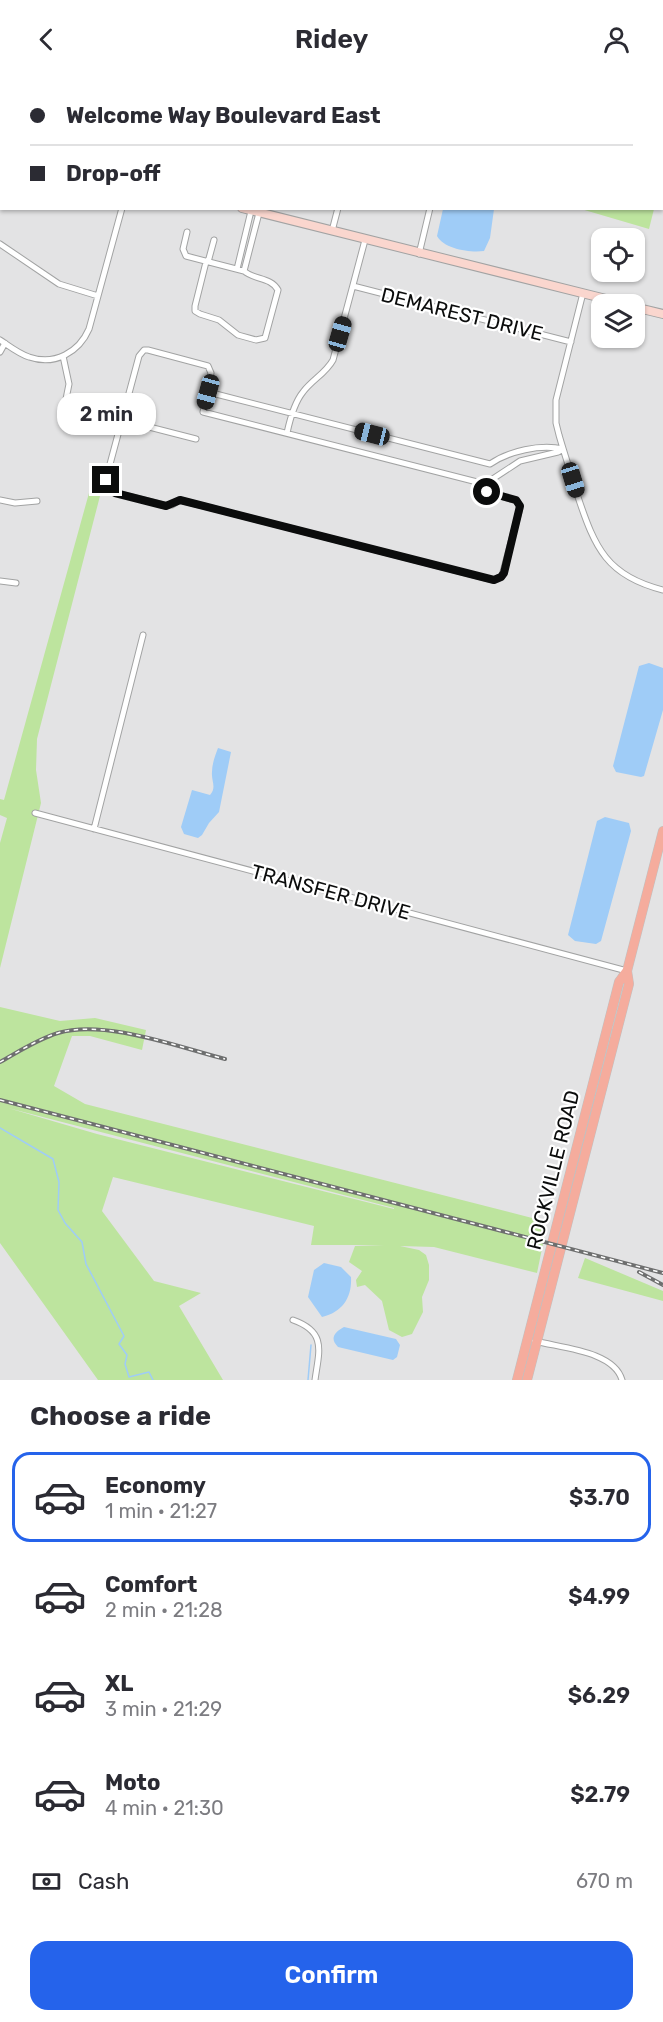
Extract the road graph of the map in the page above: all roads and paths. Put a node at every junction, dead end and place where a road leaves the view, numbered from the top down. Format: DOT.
graph roads {
  1 [pos="121,210"];
  2 [pos="253,210"];
  3 [pos="337,210"];
  4 [pos="429,210"];
  5 [pos="332,231"];
  6 [pos="187,232"];
  7 [pos="214,240"];
  8 [pos="365,240"];
  9 [pos="0,244"];
  10 [pos="418,254"];
  11 [pos="207,262"];
  12 [pos="237,269"];
  13 [pos="244,271"];
  14 [pos="353,286"];
  15 [pos="583,293"];
  16 [pos="591,295"];
  17 [pos="98,297"];
  18 [pos="645,310"];
  19 [pos="663,314"];
  20 [pos="3,342"];
  21 [pos="571,342"];
  22 [pos="0,352"];
  23 [pos="63,357"];
  24 [pos="208,392"];
  25 [pos="292,414"];
  26 [pos="62,419"];
  27 [pos="122,420"];
  28 [pos="287,433"];
  29 [pos="196,439"];
  30 [pos="563,449"];
  31 [pos="485,484"];
  32 [pos="0,500"];
  33 [pos="37,501"];
  34 [pos="0,581"];
  35 [pos="16,583"];
  36 [pos="663,590"];
  37 [pos="143,635"];
  38 [pos="35,813"];
  39 [pos="94,829"];
  40 [pos="663,831"];
  41 [pos="627,971"];
  42 [pos="293,1320"];
  43 [pos="532,1341"];
  44 [pos="315,1380"];
  45 [pos="517,1380"];
  46 [pos="527,1380"];
  47 [pos="622,1380"];
  1 -- 17 [label="street"];
  2 -- 5 [label="main road"];
  2 -- 12 [label="street"];
  2 -- 13 [label="street"];
  3 -- 5 [label="street"];
  4 -- 10 [label="street"];
  5 -- 8 [label="main road"];
  6 -- 11 [label="street"];
  7 -- 11 [label="street"];
  8 -- 10 [label="main road"];
  8 -- 14 [label="street"];
  9 -- 17 [label="street"];
  10 -- 15 [label="main road"];
  11 -- 12 [label="street"];
  11 -- 13 [label="street"];
  12 -- 13 [label="street"];
  14 -- 21 [label="street, DEMAREST DRIVE"];
  14 -- 25 [label="street"];
  15 -- 16 [label="main road"];
  15 -- 21 [label="street"];
  17 -- 23 [label="street"];
  18 -- 19 [label="main road"];
  20 -- 22 [label="street"];
  20 -- 23 [label="street"];
  21 -- 30 [label="street"];
  23 -- 26 [label="street"];
  24 -- 25 [label="street"];
  24 -- 27 [label="street"];
  24 -- 28 [label="street"];
  25 -- 28 [label="street"];
  25 -- 30 [label="street"];
  27 -- 29 [label="street"];
  27 -- 31 [label="street"];
  28 -- 31 [label="street"];
  30 -- 31 [label="street"];
  30 -- 36 [label="street"];
  32 -- 33 [label="street"];
  34 -- 35 [label="street"];
  37 -- 39 [label="street"];
  38 -- 39 [label="street, TRANSFER DRIVE"];
  39 -- 41 [label="street, TRANSFER DRIVE"];
  40 -- 41 [label="main road, ROCKVILLE ROAD"];
  41 -- 43 [label="main road, ROCKVILLE ROAD"];
  42 -- 44 [label="street"];
  43 -- 45 [label="main road, ROCKVILLE ROAD"];
  43 -- 46 [label="main road, ROCKVILLE ROAD"];
  43 -- 47 [label="street"];
}
